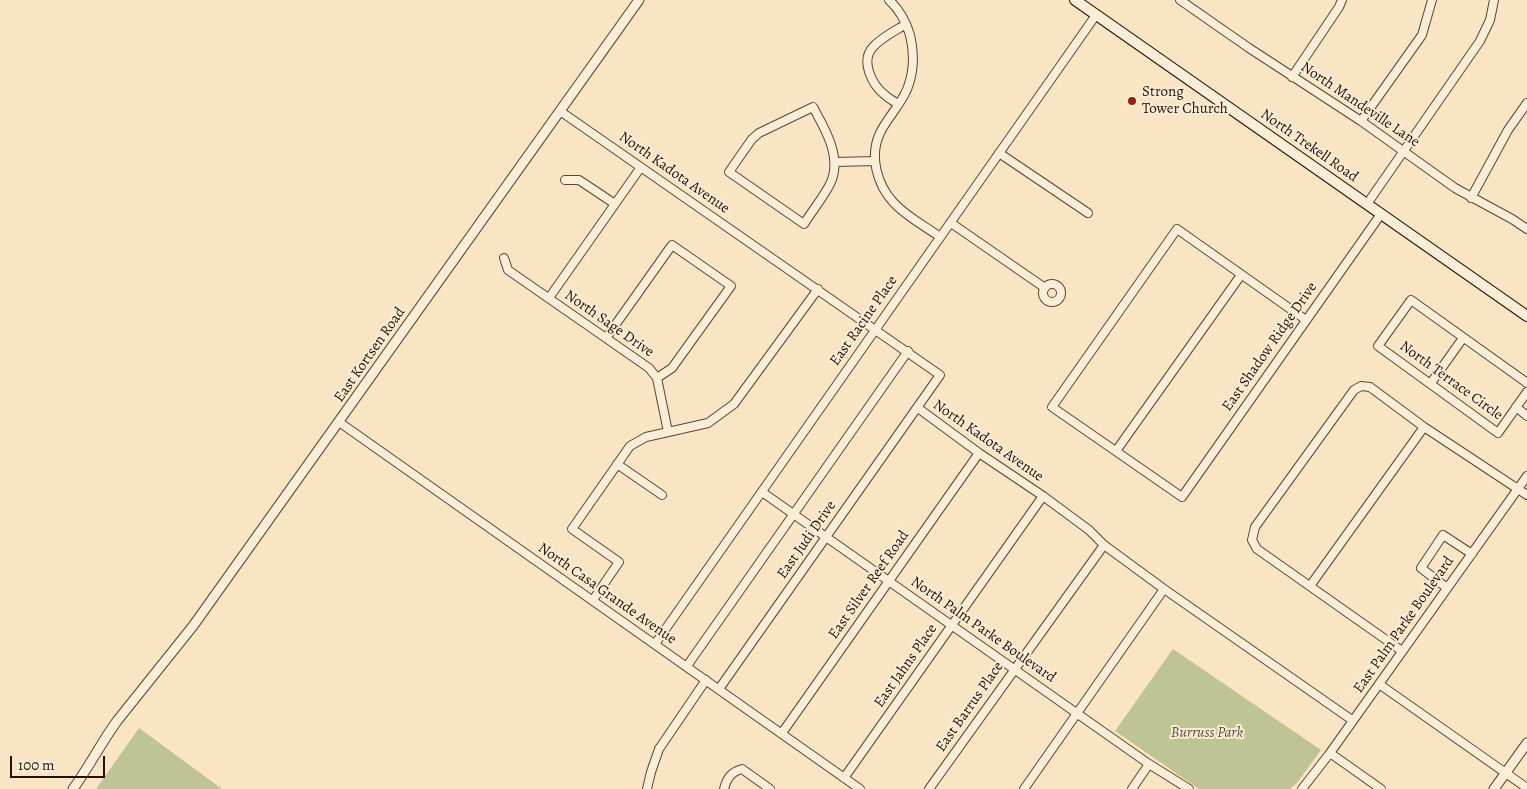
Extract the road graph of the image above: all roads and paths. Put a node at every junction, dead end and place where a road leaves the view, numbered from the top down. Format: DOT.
graph roads {
  1 [pos="639,0"];
  2 [pos="889,0"];
  3 [pos="1075,0"];
  4 [pos="1180,0"];
  5 [pos="1342,0"];
  6 [pos="1432,0"];
  7 [pos="1494,0"];
  8 [pos="1096,14"];
  9 [pos="906,24"];
  10 [pos="1292,76"];
  11 [pos="1527,103"];
  12 [pos="898,104"];
  13 [pos="560,111"];
  14 [pos="1362,122"];
  15 [pos="1404,151"];
  16 [pos="999,153"];
  17 [pos="875,161"];
  18 [pos="835,162"];
  19 [pos="641,167"];
  20 [pos="565,180"];
  21 [pos="1471,198"];
  22 [pos="615,204"];
  23 [pos="1366,204"];
  24 [pos="1088,213"];
  25 [pos="1381,214"];
  26 [pos="951,222"];
  27 [pos="1527,229"];
  28 [pos="940,237"];
  29 [pos="504,258"];
  30 [pos="1241,275"];
  31 [pos="1045,288"];
  32 [pos="818,289"];
  33 [pos="549,298"];
  34 [pos="1527,316"];
  35 [pos="1306,320"];
  36 [pos="876,329"];
  37 [pos="606,338"];
  38 [pos="1463,338"];
  39 [pos="908,352"];
  40 [pos="657,378"];
  41 [pos="1431,383"];
  42 [pos="1527,383"];
  43 [pos="1527,392"];
  44 [pos="918,408"];
  45 [pos="1516,408"];
  46 [pos="1527,416"];
  47 [pos="339,422"];
  48 [pos="1424,427"];
  49 [pos="668,432"];
  50 [pos="1116,451"];
  51 [pos="979,452"];
  52 [pos="617,464"];
  53 [pos="1527,476"];
  54 [pos="1518,489"];
  55 [pos="762,492"];
  56 [pos="662,495"];
  57 [pos="1527,495"];
  58 [pos="1043,496"];
  59 [pos="794,514"];
  60 [pos="826,536"];
  61 [pos="1104,545"];
  62 [pos="1472,554"];
  63 [pos="889,580"];
  64 [pos="1310,586"];
  65 [pos="1447,588"];
  66 [pos="1164,590"];
  67 [pos="592,600"];
  68 [pos="952,624"];
  69 [pos="655,644"];
  70 [pos="1402,651"];
  71 [pos="687,666"];
  72 [pos="1014,668"];
  73 [pos="706,680"];
  74 [pos="1379,684"];
  75 [pos="718,689"];
  76 [pos="1078,714"];
  77 [pos="1352,720"];
  78 [pos="782,733"];
  79 [pos="1527,743"];
  80 [pos="1330,753"];
  81 [pos="1150,764"];
  82 [pos="1506,772"];
  83 [pos="844,778"];
  84 [pos="1527,788"];
  85 [pos="73,789"];
  86 [pos="647,789"];
  87 [pos="724,789"];
  88 [pos="770,789"];
  89 [pos="860,789"];
  90 [pos="929,789"];
  91 [pos="1024,789"];
  92 [pos="1132,789"];
  93 [pos="1189,789"];
  94 [pos="1302,789"];
  95 [pos="1381,789"];
  96 [pos="1494,789"];
  1 -- 13 [label="street, East Kortsen Road"];
  2 -- 9 [label="street"];
  3 -- 8 [label="main road, North Trekell Road"];
  4 -- 10 [label="street, North Mandeville Lane"];
  5 -- 10 [label="street"];
  6 -- 14 [label="street"];
  7 -- 15 [label="street"];
  8 -- 16 [label="street, East Racine Place"];
  8 -- 23 [label="main road, North Trekell Road"];
  9 -- 12 [label="street"];
  9 -- 12 [label="street"];
  10 -- 14 [label="street, North Mandeville Lane"];
  11 -- 21 [label="street"];
  12 -- 17 [label="street"];
  13 -- 19 [label="street, North Kadota Avenue"];
  13 -- 47 [label="street, East Kortsen Road"];
  14 -- 15 [label="street, North Mandeville Lane"];
  15 -- 21 [label="street, North Mandeville Lane"];
  15 -- 23 [label="street"];
  16 -- 24 [label="street"];
  16 -- 26 [label="street, East Racine Place"];
  17 -- 18 [label="street"];
  17 -- 28 [label="street"];
  18 -- 18 [label="street"];
  19 -- 22 [label="street"];
  19 -- 32 [label="street, North Kadota Avenue"];
  20 -- 22 [label="street"];
  21 -- 27 [label="street, North Mandeville Lane"];
  22 -- 33 [label="street"];
  23 -- 25 [label="main road, North Trekell Road"];
  25 -- 34 [label="main road, North Trekell Road"];
  25 -- 35 [label="street, East Shadow Ridge Drive"];
  26 -- 28 [label="street, East Racine Place"];
  26 -- 31 [label="street"];
  28 -- 36 [label="street, East Racine Place"];
  29 -- 33 [label="street, North Sage Drive"];
  30 -- 35 [label="street"];
  30 -- 50 [label="street"];
  30 -- 50 [label="street"];
  32 -- 36 [label="street, North Kadota Avenue"];
  32 -- 49 [label="street"];
  33 -- 37 [label="street, North Sage Drive"];
  35 -- 50 [label="street, East Shadow Ridge Drive"];
  36 -- 39 [label="street, North Kadota Avenue"];
  36 -- 55 [label="street, East Racine Place"];
  37 -- 40 [label="street, North Sage Drive"];
  37 -- 40 [label="street"];
  38 -- 41 [label="street"];
  38 -- 41 [label="street, North Terrace Circle"];
  38 -- 42 [label="street, North Terrace Circle"];
  39 -- 44 [label="street, North Kadota Avenue"];
  39 -- 59 [label="street"];
  40 -- 49 [label="street, North Sage Drive"];
  41 -- 45 [label="street, North Terrace Circle"];
  43 -- 45 [label="street, North Terrace Circle"];
  44 -- 51 [label="street, North Kadota Avenue"];
  44 -- 60 [label="street, East Judi Drive"];
  45 -- 46 [label="street, North Terrace Circle"];
  47 -- 67 [label="street, North Casa Grande Avenue"];
  47 -- 85 [label="street, East Kortsen Road"];
  48 -- 54 [label="street"];
  48 -- 64 [label="street"];
  48 -- 64 [label="street"];
  49 -- 52 [label="street"];
  51 -- 58 [label="street, North Kadota Avenue"];
  51 -- 63 [label="street, East Silver Reef Road"];
  52 -- 56 [label="street"];
  52 -- 67 [label="street"];
  53 -- 54 [label="street, East Palm Parke Boulevard"];
  54 -- 57 [label="street"];
  54 -- 62 [label="street, East Palm Parke Boulevard"];
  55 -- 59 [label="street, North Palm Parke Boulevard"];
  55 -- 69 [label="street, East Racine Place"];
  58 -- 61 [label="street, North Kadota Avenue"];
  58 -- 68 [label="street, East Jahns Place"];
  59 -- 60 [label="street, North Palm Parke Boulevard"];
  59 -- 71 [label="street"];
  60 -- 63 [label="street, North Palm Parke Boulevard"];
  60 -- 75 [label="street, East Judi Drive"];
  61 -- 66 [label="street, North Kadota Avenue"];
  61 -- 72 [label="street, East Barrus Place"];
  62 -- 65 [label="street, East Palm Parke Boulevard"];
  62 -- 65 [label="street"];
  63 -- 68 [label="street, North Palm Parke Boulevard"];
  63 -- 78 [label="street, East Silver Reef Road"];
  64 -- 70 [label="street"];
  65 -- 70 [label="street, East Palm Parke Boulevard"];
  66 -- 76 [label="street"];
  66 -- 77 [label="street, North Kadota Avenue"];
  67 -- 69 [label="street, North Casa Grande Avenue"];
  68 -- 72 [label="street, North Palm Parke Boulevard"];
  68 -- 83 [label="street, East Jahns Place"];
  69 -- 71 [label="street, North Casa Grande Avenue"];
  70 -- 74 [label="street, East Palm Parke Boulevard"];
  71 -- 73 [label="street, North Casa Grande Avenue"];
  72 -- 76 [label="street, North Palm Parke Boulevard"];
  72 -- 90 [label="street, East Barrus Place"];
  73 -- 75 [label="street, North Casa Grande Avenue"];
  73 -- 86 [label="street"];
  74 -- 77 [label="street, East Palm Parke Boulevard"];
  74 -- 82 [label="street"];
  75 -- 78 [label="street, North Casa Grande Avenue"];
  76 -- 81 [label="street, North Palm Parke Boulevard"];
  76 -- 91 [label="street"];
  77 -- 80 [label="street, East Palm Parke Boulevard"];
  78 -- 83 [label="street, North Casa Grande Avenue"];
  79 -- 82 [label="street"];
  80 -- 94 [label="street, East Palm Parke Boulevard"];
  80 -- 95 [label="street"];
  81 -- 92 [label="street"];
  81 -- 93 [label="street, North Palm Parke Boulevard"];
  82 -- 84 [label="street"];
  82 -- 96 [label="street"];
  83 -- 89 [label="street, North Casa Grande Avenue"];
  87 -- 88 [label="street"];
}
